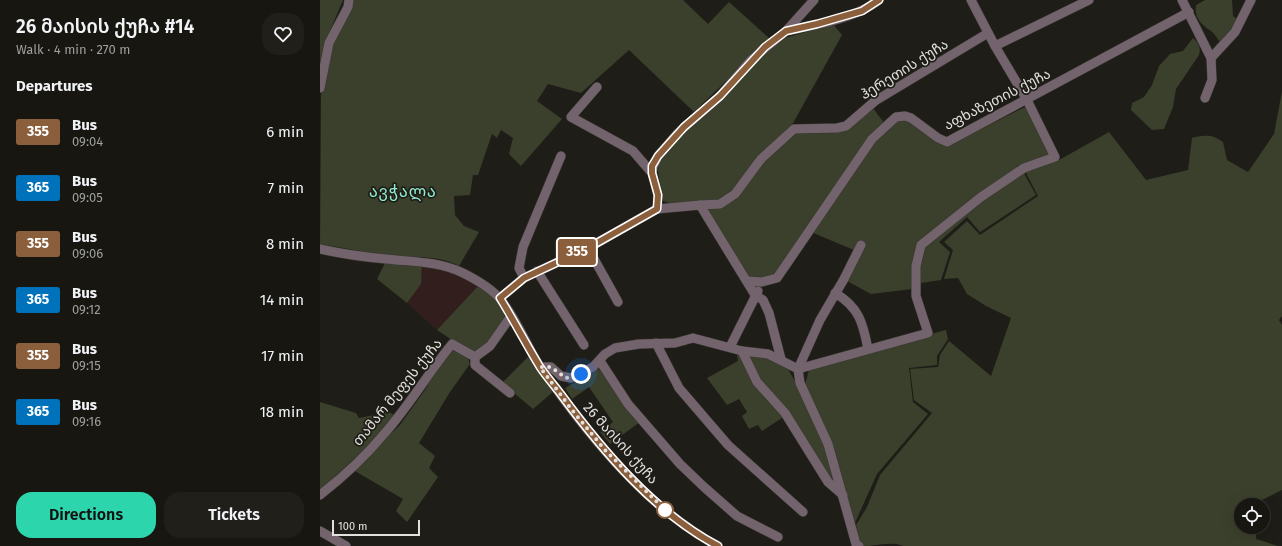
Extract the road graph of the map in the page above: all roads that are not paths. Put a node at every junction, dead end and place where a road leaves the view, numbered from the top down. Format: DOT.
graph roads {
  1 [pos="349,0"];
  2 [pos="814,0"];
  3 [pos="879,0"];
  4 [pos="971,0"];
  5 [pos="1090,0"];
  6 [pos="1182,0"];
  7 [pos="1251,0"];
  8 [pos="1189,12"];
  9 [pos="786,31"];
  10 [pos="988,33"];
  11 [pos="995,46"];
  12 [pos="1211,58"];
  13 [pos="597,87"];
  14 [pos="320,88"];
  15 [pos="1205,98"];
  16 [pos="1028,100"];
  17 [pos="561,156"];
  18 [pos="652,173"];
  19 [pos="700,206"];
  20 [pos="657,209"];
  21 [pos="861,245"];
  22 [pos="588,248"];
  23 [pos="320,249"];
  24 [pos="537,271"];
  25 [pos="524,278"];
  26 [pos="746,281"];
  27 [pos="762,282"];
  28 [pos="835,293"];
  29 [pos="755,295"];
  30 [pos="500,298"];
  31 [pos="618,302"];
  32 [pos="511,316"];
  33 [pos="656,343"];
  34 [pos="584,345"];
  35 [pos="730,347"];
  36 [pos="868,349"];
  37 [pos="742,351"];
  38 [pos="476,357"];
  39 [pos="781,359"];
  40 [pos="600,361"];
  41 [pos="540,367"];
  42 [pos="798,368"];
  43 [pos="510,393"];
  44 [pos="320,495"];
  45 [pos="843,495"];
  46 [pos="803,512"];
  47 [pos="320,531"];
  48 [pos="778,537"];
  49 [pos="346,546"];
  50 [pos="718,546"];
  51 [pos="859,546"];
  1 -- 14 [label="street"];
  2 -- 9 [label="street"];
  3 -- 9 [label="street"];
  4 -- 10 [label="street"];
  5 -- 11 [label="street"];
  6 -- 8 [label="street"];
  7 -- 12 [label="street"];
  8 -- 12 [label="street"];
  8 -- 16 [label="street, აფხაზეთის ქუჩა"];
  9 -- 18 [label="street"];
  10 -- 11 [label="street"];
  10 -- 19 [label="street, ჰერეთის ქუჩა"];
  11 -- 16 [label="street"];
  12 -- 15 [label="street"];
  13 -- 18 [label="street"];
  16 -- 27 [label="street, აფხაზეთის ქუჩა"];
  16 -- 36 [label="street"];
  17 -- 25 [label="street"];
  18 -- 20 [label="street"];
  19 -- 20 [label="street, ჰერეთის ქუჩა"];
  19 -- 26 [label="street"];
  20 -- 22 [label="street"];
  21 -- 28 [label="street"];
  22 -- 24 [label="street"];
  22 -- 31 [label="street"];
  23 -- 30 [label="street"];
  24 -- 25 [label="street"];
  24 -- 34 [label="street"];
  25 -- 30 [label="street"];
  26 -- 27 [label="street, აფხაზეთის ქუჩა"];
  26 -- 29 [label="street"];
  27 -- 29 [label="street"];
  28 -- 36 [label="street"];
  28 -- 42 [label="street"];
  29 -- 35 [label="street"];
  29 -- 39 [label="street"];
  30 -- 32 [label="street, 26 მაისის ქუჩა"];
  32 -- 38 [label="street"];
  32 -- 41 [label="street, 26 მაისის ქუჩა"];
  33 -- 35 [label="street"];
  33 -- 40 [label="street"];
  33 -- 46 [label="street"];
  35 -- 37 [label="street"];
  36 -- 42 [label="street"];
  37 -- 39 [label="street"];
  37 -- 45 [label="street"];
  38 -- 43 [label="street"];
  38 -- 44 [label="street, თამარ მეფეს ქუჩა"];
  39 -- 42 [label="street"];
  40 -- 41 [label="street"];
  40 -- 48 [label="street"];
  41 -- 50 [label="street, 26 მაისის ქუჩა"];
  42 -- 45 [label="street"];
  45 -- 51 [label="street"];
  47 -- 49 [label="street"];
}
